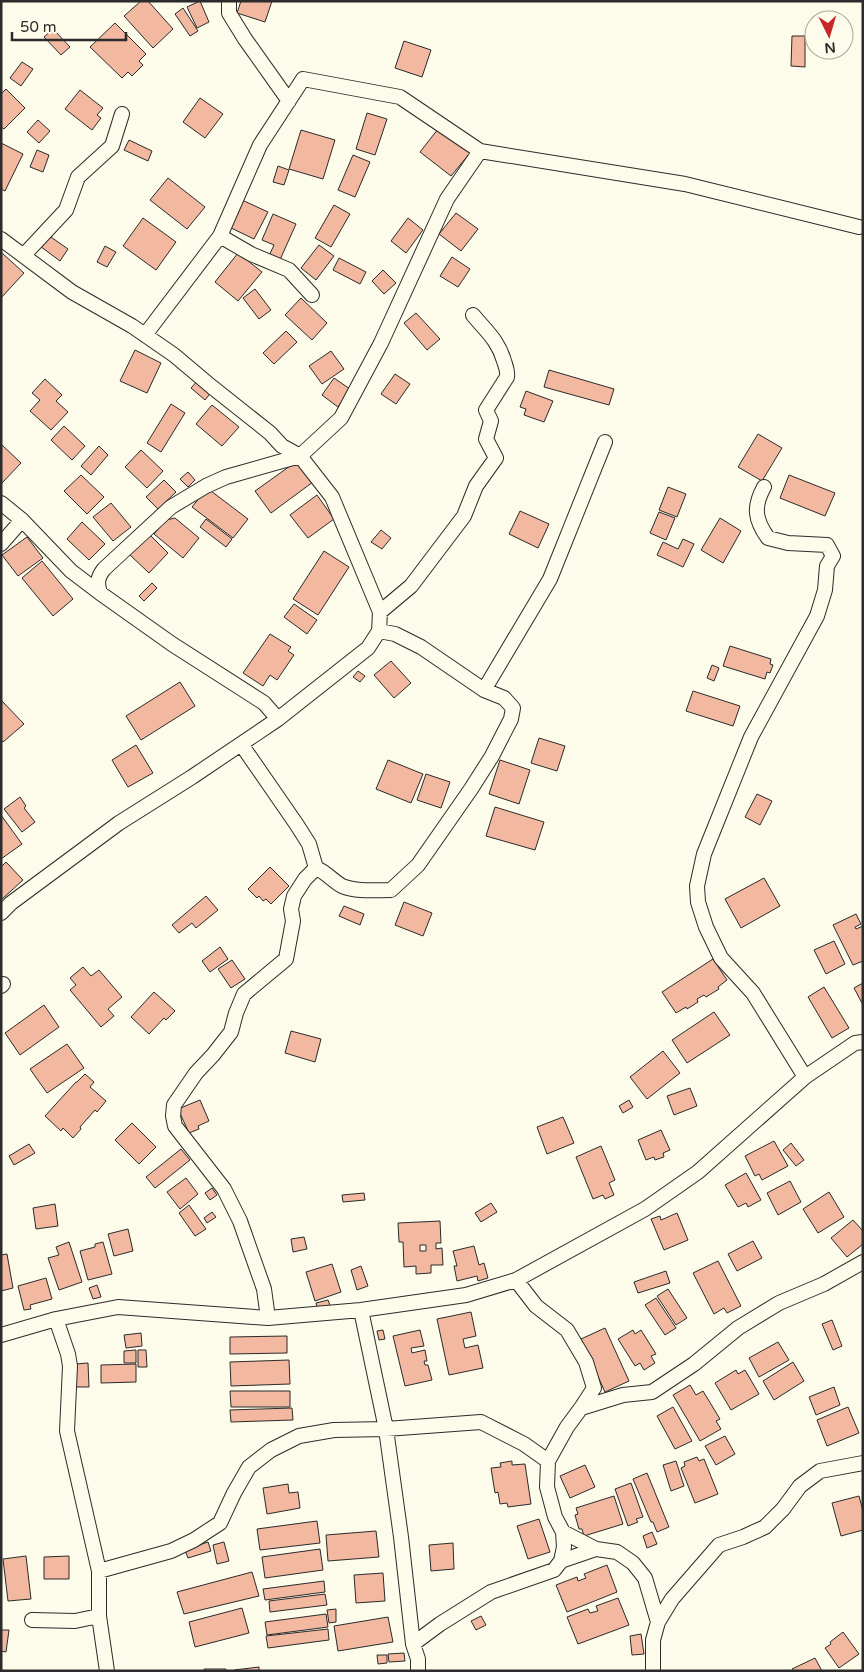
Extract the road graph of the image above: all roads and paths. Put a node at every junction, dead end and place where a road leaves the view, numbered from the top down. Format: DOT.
graph roads {
  1 [pos="229,1"];
  2 [pos="289,101"];
  3 [pos="122,114"];
  4 [pos="480,151"];
  5 [pos="859,226"];
  6 [pos="220,236"];
  7 [pos="1,239"];
  8 [pos="24,255"];
  9 [pos="312,295"];
  10 [pos="473,315"];
  11 [pos="145,335"];
  12 [pos="605,442"];
  13 [pos="300,456"];
  14 [pos="764,487"];
  15 [pos="1,502"];
  16 [pos="22,520"];
  17 [pos="1,544"];
  18 [pos="100,593"];
  19 [pos="380,612"];
  20 [pos="379,631"];
  21 [pos="484,690"];
  22 [pos="278,719"];
  23 [pos="241,744"];
  24 [pos="316,868"];
  25 [pos="1,913"];
  26 [pos="863,1042"];
  27 [pos="805,1077"];
  28 [pos="863,1262"];
  29 [pos="516,1280"];
  30 [pos="362,1310"];
  31 [pos="268,1318"];
  32 [pos="56,1319"];
  33 [pos="1,1335"];
  34 [pos="582,1408"];
  35 [pos="386,1429"];
  36 [pos="548,1461"];
  37 [pos="863,1463"];
  38 [pos="563,1532"];
  39 [pos="596,1549"];
  40 [pos="561,1561"];
  41 [pos="99,1572"];
  42 [pos="99,1616"];
  43 [pos="32,1620"];
  44 [pos="658,1622"];
  45 [pos="414,1644"];
  46 [pos="107,1671"];
  47 [pos="418,1671"];
  48 [pos="653,1671"];
  1 -- 2 [label="street"];
  2 -- 4 [label="street"];
  2 -- 6 [label="street"];
  3 -- 8 [label="street"];
  4 -- 5 [label="street"];
  4 -- 13 [label="street"];
  6 -- 9 [label="street"];
  6 -- 11 [label="street"];
  7 -- 8 [label="street"];
  8 -- 11 [label="street"];
  10 -- 19 [label="street"];
  11 -- 13 [label="street"];
  12 -- 21 [label="street"];
  13 -- 18 [label="street"];
  13 -- 19 [label="street"];
  14 -- 27 [label="street"];
  15 -- 16 [label="street"];
  16 -- 17 [label="street"];
  16 -- 18 [label="street"];
  18 -- 22 [label="street"];
  19 -- 20 [label="street"];
  20 -- 21 [label="street"];
  20 -- 22 [label="street"];
  21 -- 24 [label="street"];
  22 -- 23 [label="street"];
  23 -- 24 [label="street"];
  23 -- 25 [label="street"];
  24 -- 31 [label="street"];
  26 -- 27 [label="street"];
  27 -- 29 [label="street"];
  28 -- 34 [label="street"];
  29 -- 30 [label="street"];
  29 -- 34 [label="street"];
  30 -- 31 [label="street"];
  30 -- 35 [label="street"];
  31 -- 32 [label="street"];
  32 -- 33 [label="street"];
  32 -- 41 [label="street"];
  34 -- 36 [label="street"];
  35 -- 36 [label="street"];
  35 -- 41 [label="street"];
  35 -- 45 [label="street"];
  36 -- 38 [label="street"];
  37 -- 44 [label="street"];
  38 -- 39 [label="street"];
  38 -- 40 [label="street"];
  39 -- 40 [label="street"];
  39 -- 44 [label="street"];
  40 -- 45 [label="street"];
  41 -- 42 [label="street"];
  42 -- 43 [label="street"];
  42 -- 46 [label="street"];
  44 -- 48 [label="street"];
  45 -- 47 [label="street"];
}
